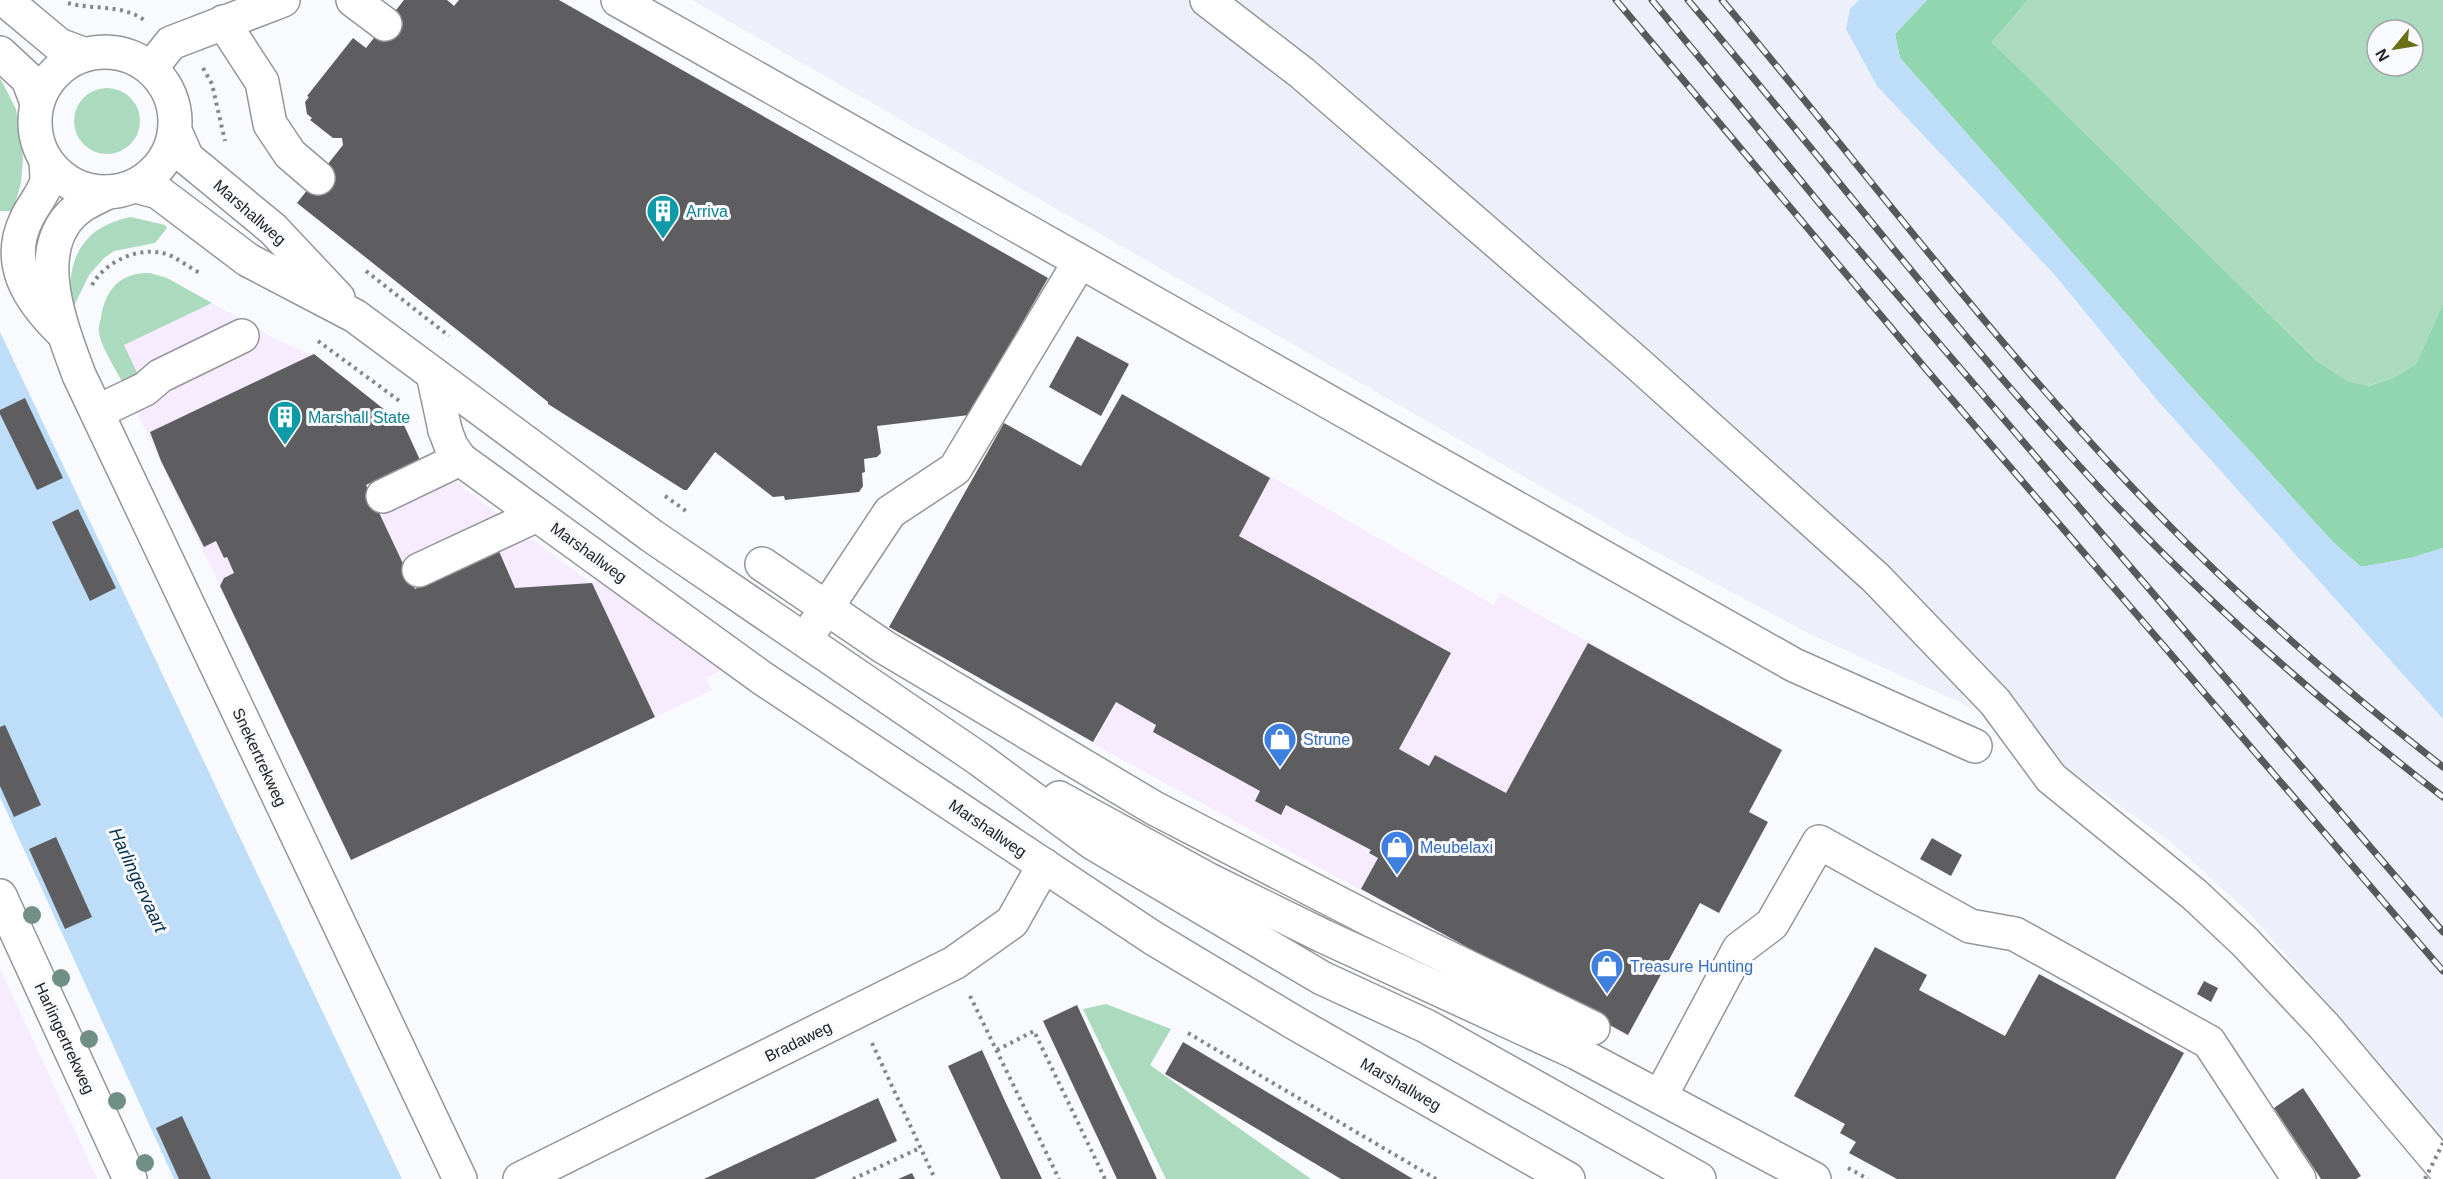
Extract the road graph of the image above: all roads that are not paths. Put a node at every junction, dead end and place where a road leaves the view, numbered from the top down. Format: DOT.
graph roads {
  1 [pos="5,0"];
  2 [pos="283,0"];
  3 [pos="353,0"];
  4 [pos="618,0"];
  5 [pos="1207,0"];
  6 [pos="223,22"];
  7 [pos="385,24"];
  8 [pos="0,53"];
  9 [pos="83,54"];
  10 [pos="151,68"];
  11 [pos="37,103"];
  12 [pos="175,131"];
  13 [pos="46,160"];
  14 [pos="318,178"];
  15 [pos="122,189"];
  16 [pos="1079,263"];
  17 [pos="355,315"];
  18 [pos="64,333"];
  19 [pos="242,336"];
  20 [pos="434,374"];
  21 [pos="97,412"];
  22 [pos="460,459"];
  23 [pos="383,495"];
  24 [pos="537,515"];
  25 [pos="762,564"];
  26 [pos="418,570"];
  27 [pos="827,607"];
  28 [pos="804,641"];
  29 [pos="918,668"];
  30 [pos="896,703"];
  31 [pos="1975,746"];
  32 [pos="979,759"];
  33 [pos="1117,787"];
  34 [pos="1099,818"];
  35 [pos="1044,865"];
  36 [pos="1339,903"];
  37 [pos="5,919"];
  38 [pos="1323,936"];
  39 [pos="1593,1028"];
  40 [pos="1660,1097"];
  41 [pos="2443,1167"];
  42 [pos="130,1179"];
  43 [pos="460,1179"];
  44 [pos="520,1179"];
  45 [pos="1568,1179"];
  46 [pos="1699,1179"];
  47 [pos="1814,1179"];
  48 [pos="2299,1179"];
  1 -- 9 [label="main road"];
  2 -- 6 [label="main road"];
  3 -- 7 [label="main road"];
  4 -- 16 [label="main road"];
  5 -- 41 [label="main road"];
  6 -- 10 [label="main road"];
  6 -- 14 [label="main road"];
  8 -- 11 [label="main road"];
  9 -- 10 [label="main road"];
  9 -- 11 [label="main road"];
  10 -- 12 [label="main road"];
  11 -- 13 [label="main road"];
  12 -- 15 [label="main road"];
  12 -- 17 [label="main road, Marshallweg"];
  13 -- 15 [label="main road"];
  13 -- 18 [label="main road, Snekertrekweg"];
  15 -- 17 [label="main road, Marshallweg"];
  15 -- 18 [label="main road, Snekertrekweg"];
  16 -- 27 [label="main road"];
  16 -- 31 [label="main road"];
  17 -- 20 [label="main road, Marshallweg"];
  18 -- 21 [label="main road, Snekertrekweg"];
  19 -- 21 [label="main road"];
  20 -- 22 [label="main road, Marshallweg"];
  20 -- 28 [label="main road, Marshallweg"];
  21 -- 43 [label="main road, Snekertrekweg"];
  22 -- 23 [label="main road"];
  22 -- 24 [label="main road, Marshallweg"];
  24 -- 26 [label="main road"];
  24 -- 35 [label="main road, Marshallweg"];
  25 -- 27 [label="main road"];
  27 -- 28 [label="main road"];
  27 -- 29 [label="main road"];
  28 -- 30 [label="main road, Marshallweg"];
  29 -- 30 [label="main road"];
  29 -- 33 [label="main road"];
  30 -- 32 [label="main road, Marshallweg"];
  32 -- 34 [label="main road, Marshallweg"];
  32 -- 46 [label="main road, Marshallweg"];
  33 -- 34 [label="main road"];
  33 -- 36 [label="main road"];
  34 -- 38 [label="main road, Marshallweg"];
  35 -- 44 [label="main road, Bradaweg"];
  35 -- 45 [label="main road, Marshallweg"];
  36 -- 38 [label="main road"];
  36 -- 39 [label="main road"];
  37 -- 42 [label="main road, Harlingertrekweg"];
  38 -- 40 [label="main road, Marshallweg"];
  40 -- 47 [label="main road, Marshallweg"];
  40 -- 48 [label="main road"];
}
